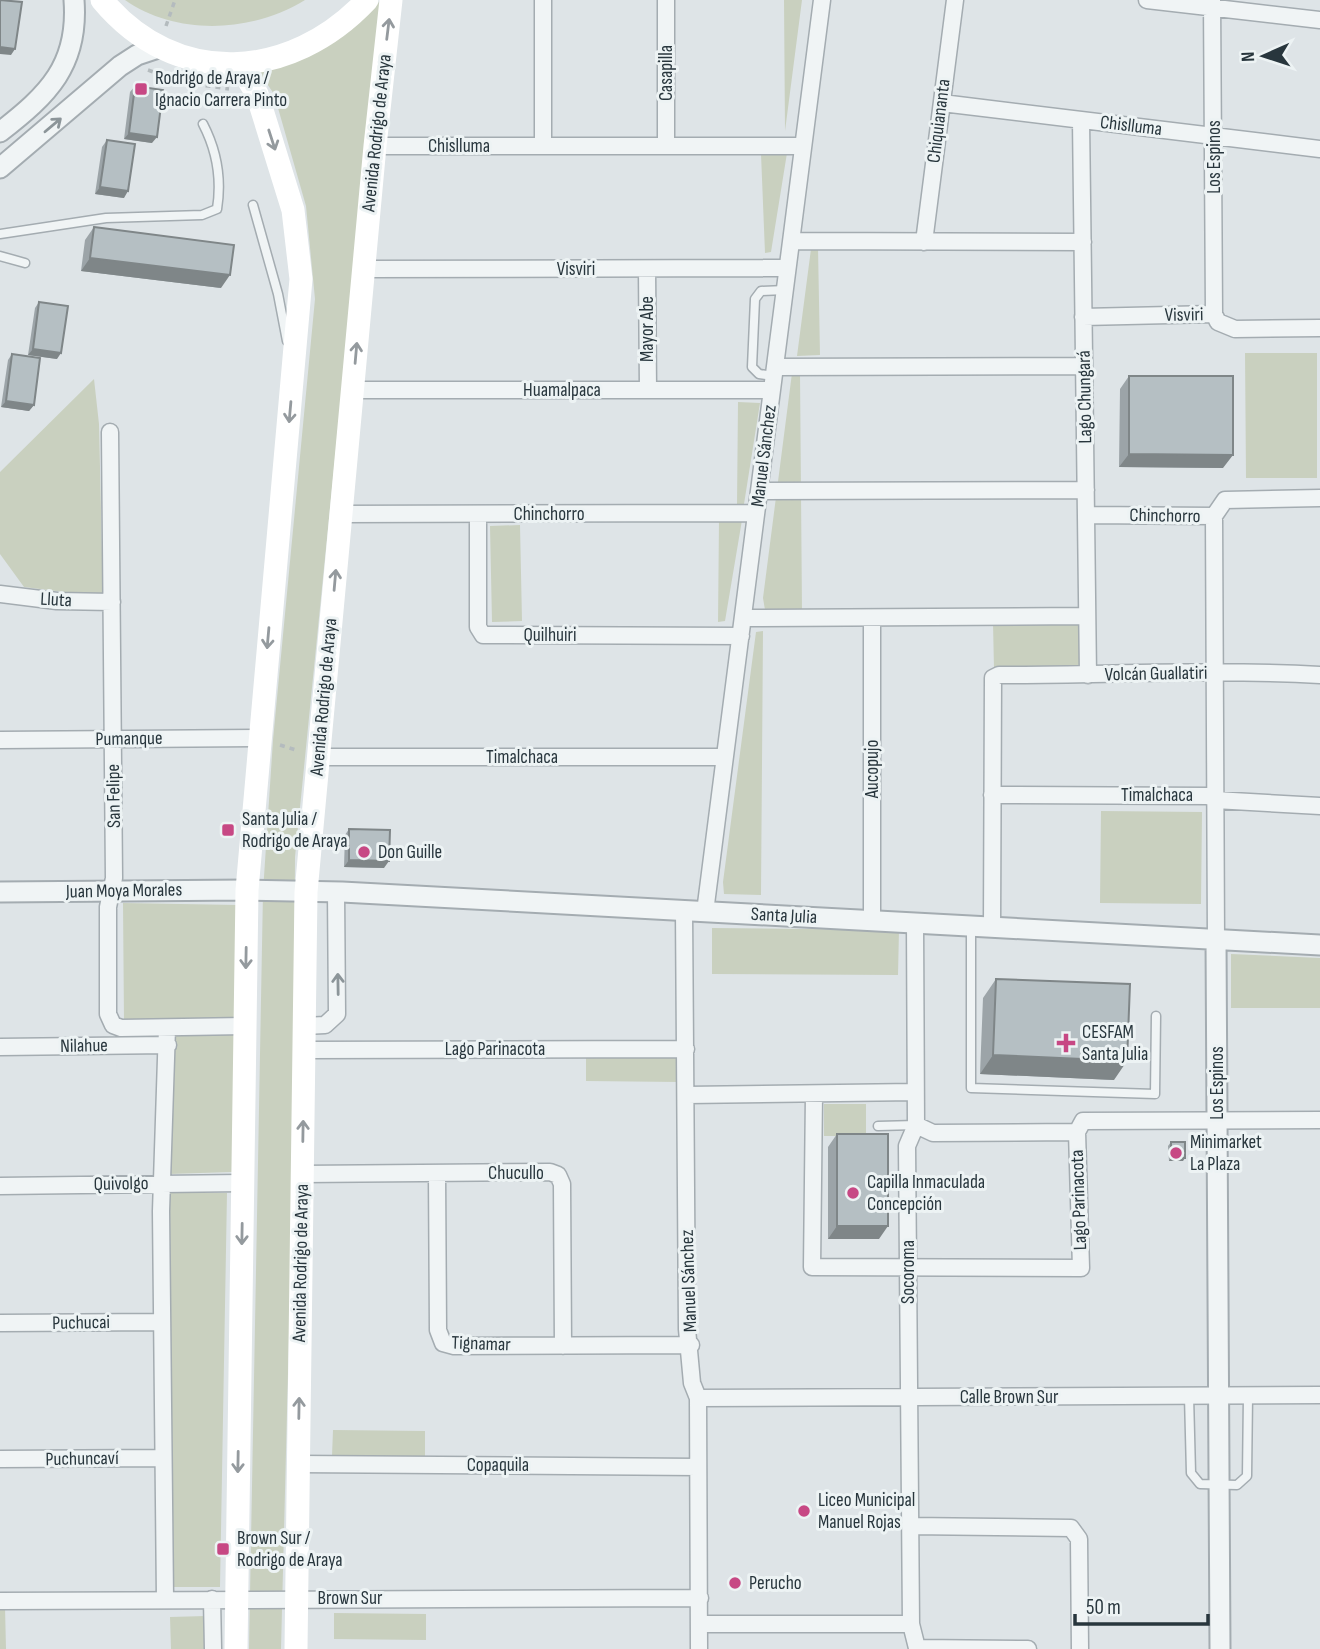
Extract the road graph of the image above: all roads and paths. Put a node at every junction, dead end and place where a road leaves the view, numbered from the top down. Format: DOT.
graph roads {
  1 [pos="74,0"];
  2 [pos="102,0"];
  3 [pos="175,0"];
  4 [pos="367,0"];
  5 [pos="391,0"];
  6 [pos="543,0"];
  7 [pos="666,0"];
  8 [pos="822,0"];
  9 [pos="955,0"];
  10 [pos="1147,0"];
  11 [pos="1212,4"];
  12 [pos="1320,20"];
  13 [pos="158,48"];
  14 [pos="226,64"];
  15 [pos="146,69"];
  16 [pos="257,94"];
  17 [pos="942,103"];
  18 [pos="1081,120"];
  19 [pos="203,124"];
  20 [pos="0,131"];
  21 [pos="1214,136"];
  22 [pos="375,146"];
  23 [pos="543,146"];
  24 [pos="666,146"];
  25 [pos="803,146"];
  26 [pos="1320,149"];
  27 [pos="0,169"];
  28 [pos="253,205"];
  29 [pos="0,234"];
  30 [pos="791,241"];
  31 [pos="924,242"];
  32 [pos="1083,242"];
  33 [pos="0,256"];
  34 [pos="25,263"];
  35 [pos="788,268"];
  36 [pos="364,269"];
  37 [pos="647,269"];
  38 [pos="785,290"];
  39 [pos="1214,314"];
  40 [pos="1083,317"];
  41 [pos="1320,327"];
  42 [pos="1084,366"];
  43 [pos="774,377"];
  44 [pos="293,383"];
  45 [pos="352,390"];
  46 [pos="648,390"];
  47 [pos="110,432"];
  48 [pos="1086,490"];
  49 [pos="759,491"];
  50 [pos="1320,498"];
  51 [pos="756,513"];
  52 [pos="341,514"];
  53 [pos="478,514"];
  54 [pos="1086,515"];
  55 [pos="1214,516"];
  56 [pos="0,594"];
  57 [pos="112,602"];
  58 [pos="1087,616"];
  59 [pos="743,618"];
  60 [pos="872,618"];
  61 [pos="741,636"];
  62 [pos="1214,673"];
  63 [pos="1088,675"];
  64 [pos="1320,675"];
  65 [pos="259,738"];
  66 [pos="113,739"];
  67 [pos="0,740"];
  68 [pos="318,757"];
  69 [pos="725,757"];
  70 [pos="992,795"];
  71 [pos="1215,800"];
  72 [pos="1320,806"];
  73 [pos="112,890"];
  74 [pos="247,890"];
  75 [pos="0,892"];
  76 [pos="306,892"];
  77 [pos="336,892"];
  78 [pos="684,911"];
  79 [pos="705,912"];
  80 [pos="872,921"];
  81 [pos="915,923"];
  82 [pos="971,926"];
  83 [pos="992,928"];
  84 [pos="1216,940"];
  85 [pos="1320,945"];
  86 [pos="1156,1016"];
  87 [pos="245,1026"];
  88 [pos="304,1026"];
  89 [pos="167,1028"];
  90 [pos="168,1045"];
  91 [pos="0,1047"];
  92 [pos="686,1049"];
  93 [pos="304,1050"];
  94 [pos="915,1092"];
  95 [pos="687,1094"];
  96 [pos="814,1094"];
  97 [pos="1217,1120"];
  98 [pos="1320,1120"];
  99 [pos="878,1125"];
  100 [pos="916,1125"];
  101 [pos="1077,1132"];
  102 [pos="438,1173"];
  103 [pos="302,1174"];
  104 [pos="243,1182"];
  105 [pos="162,1184"];
  106 [pos="0,1186"];
  107 [pos="908,1268"];
  108 [pos="162,1322"];
  109 [pos="0,1324"];
  110 [pos="691,1345"];
  111 [pos="563,1346"];
  112 [pos="1320,1395"];
  113 [pos="1189,1396"];
  114 [pos="1219,1396"];
  115 [pos="1248,1396"];
  116 [pos="909,1397"];
  117 [pos="698,1398"];
  118 [pos="163,1458"];
  119 [pos="0,1459"];
  120 [pos="298,1464"];
  121 [pos="698,1466"];
  122 [pos="1219,1485"];
  123 [pos="910,1526"];
  124 [pos="297,1598"];
  125 [pos="700,1598"];
  126 [pos="212,1599"];
  127 [pos="236,1599"];
  128 [pos="165,1600"];
  129 [pos="0,1601"];
  130 [pos="700,1624"];
  131 [pos="911,1624"];
  132 [pos="213,1649"];
  133 [pos="236,1649"];
  134 [pos="296,1649"];
  135 [pos="699,1649"];
  136 [pos="1028,1649"];
  137 [pos="1080,1649"];
  138 [pos="1220,1649"];
  1 -- 20 [label="street"];
  2 -- 13 [label="main road"];
  3 -- 13 [label="path"];
  4 -- 14 [label="main road"];
  22 -- 5 [label="main road, Avenida Rodrigo de Araya, one-way"];
  6 -- 23 [label="street"];
  7 -- 24 [label="street, Casapilla"];
  8 -- 25 [label="street, Manuel Sánchez"];
  9 -- 17 [label="street, Chiquiananta"];
  10 -- 11 [label="street"];
  11 -- 12 [label="street"];
  11 -- 21 [label="street, Los Espinos"];
  13 -- 14 [label="main road"];
  27 -- 13 [label="street, one-way"];
  14 -- 16 [label="main road"];
  15 -- 16 [label="path"];
  16 -- 44 [label="main road, one-way"];
  17 -- 18 [label="street, Chislluma"];
  17 -- 31 [label="street, Chiquiananta"];
  18 -- 21 [label="street, Chislluma"];
  18 -- 32 [label="street, Lago Chungará"];
  19 -- 29 [label="lane"];
  21 -- 26 [label="street, Chislluma"];
  21 -- 39 [label="street, Los Espinos"];
  22 -- 23 [label="street, Chislluma"];
  22 -- 36 [label="main road, Avenida Rodrigo de Araya"];
  23 -- 24 [label="street, Chislluma"];
  24 -- 25 [label="street, Chislluma"];
  25 -- 30 [label="street, Manuel Sánchez"];
  28 -- 44 [label="lane"];
  30 -- 31 [label="street"];
  30 -- 35 [label="street, Manuel Sánchez"];
  31 -- 32 [label="street"];
  32 -- 40 [label="street, Lago Chungará"];
  33 -- 34 [label="lane"];
  35 -- 37 [label="street, Visviri"];
  35 -- 38 [label="street, Manuel Sánchez"];
  36 -- 37 [label="street, Visviri"];
  45 -- 36 [label="main road, Avenida Rodrigo de Araya, one-way"];
  37 -- 46 [label="street, Mayor Abe"];
  38 -- 43 [label="street, Manuel Sánchez"];
  38 -- 43 [label="lane"];
  39 -- 40 [label="street, Visviri"];
  39 -- 41 [label="street, Visviri"];
  40 -- 42 [label="street, Lago Chungará"];
  42 -- 43 [label="street, Huamalpaca"];
  42 -- 48 [label="street, Lago Chungará"];
  43 -- 46 [label="street, Huamalpaca"];
  43 -- 49 [label="street, Manuel Sánchez"];
  44 -- 65 [label="main road, one-way"];
  45 -- 46 [label="street, Huamalpaca"];
  45 -- 52 [label="main road, Avenida Rodrigo de Araya"];
  47 -- 57 [label="street, San Felipe"];
  48 -- 49 [label="street"];
  48 -- 54 [label="street, Lago Chungará"];
  49 -- 51 [label="street, Manuel Sánchez"];
  50 -- 55 [label="street, Chinchorro"];
  51 -- 53 [label="street, Chinchorro"];
  51 -- 59 [label="street, Manuel Sánchez"];
  52 -- 53 [label="street, Chinchorro"];
  68 -- 52 [label="main road, Avenida Rodrigo de Araya, one-way"];
  53 -- 61 [label="street, Quilhuiri"];
  54 -- 55 [label="street, Chinchorro"];
  54 -- 58 [label="street, Lago Chungará"];
  55 -- 62 [label="street, Los Espinos"];
  56 -- 57 [label="street, Lluta"];
  57 -- 66 [label="street, San Felipe"];
  58 -- 60 [label="street"];
  58 -- 63 [label="street, Lago Chungará"];
  59 -- 60 [label="street"];
  59 -- 61 [label="street, Manuel Sánchez"];
  60 -- 80 [label="street, Aucopujo"];
  61 -- 69 [label="street, Manuel Sánchez"];
  62 -- 63 [label="street, Volcán Guallatiri"];
  62 -- 64 [label="street, Volcán Guallatiri"];
  62 -- 71 [label="street, Los Espinos"];
  63 -- 70 [label="street, Volcán Guallatiri"];
  65 -- 66 [label="street, Pumanque"];
  65 -- 68 [label="path"];
  65 -- 74 [label="main road"];
  66 -- 67 [label="street, Pumanque"];
  66 -- 73 [label="street, San Felipe"];
  68 -- 69 [label="street, Timalchaca"];
  68 -- 76 [label="main road, Avenida Rodrigo de Araya"];
  69 -- 79 [label="street, Manuel Sánchez"];
  70 -- 71 [label="street, Timalchaca"];
  70 -- 83 [label="street"];
  71 -- 72 [label="street, Timalchaca"];
  71 -- 84 [label="street, Los Espinos"];
  73 -- 74 [label="street, Juan Moya Morales"];
  73 -- 75 [label="street, Juan Moya Morales"];
  73 -- 89 [label="street, San Felipe"];
  74 -- 76 [label="street, Santa Julia"];
  74 -- 87 [label="main road, one-way"];
  76 -- 77 [label="street, Santa Julia"];
  76 -- 88 [label="main road, Avenida Rodrigo de Araya"];
  77 -- 78 [label="street, Santa Julia"];
  88 -- 77 [label="street, one-way"];
  78 -- 79 [label="street, Santa Julia"];
  78 -- 92 [label="street, Manuel Sánchez"];
  79 -- 80 [label="street, Santa Julia"];
  80 -- 81 [label="street, Santa Julia"];
  81 -- 82 [label="street, Santa Julia"];
  81 -- 94 [label="street, Socoroma"];
  82 -- 83 [label="street, Santa Julia"];
  82 -- 86 [label="lane"];
  83 -- 84 [label="street, Santa Julia"];
  84 -- 85 [label="street, Santa Julia"];
  84 -- 97 [label="street, Los Espinos"];
  87 -- 89 [label="street, San Felipe"];
  87 -- 104 [label="main road"];
  88 -- 93 [label="main road, Avenida Rodrigo de Araya"];
  89 -- 90 [label="street"];
  90 -- 91 [label="street, Nilahue"];
  90 -- 105 [label="street"];
  92 -- 93 [label="street, Lago Parinacota"];
  92 -- 95 [label="street, Manuel Sánchez"];
  103 -- 93 [label="main road, Avenida Rodrigo de Araya, one-way"];
  94 -- 96 [label="street"];
  94 -- 100 [label="street, Socoroma"];
  95 -- 96 [label="street"];
  95 -- 110 [label="street, Manuel Sánchez"];
  96 -- 107 [label="street"];
  97 -- 98 [label="street, Lago Parinacota"];
  97 -- 101 [label="street, Lago Parinacota"];
  97 -- 114 [label="street, Los Espinos"];
  99 -- 100 [label="lane"];
  100 -- 101 [label="street, Lago Parinacota"];
  100 -- 107 [label="street, Socoroma"];
  101 -- 107 [label="street, Lago Parinacota"];
  102 -- 103 [label="street, Chucullo"];
  102 -- 111 [label="street, Tignamar"];
  102 -- 111 [label="street, Chucullo"];
  120 -- 103 [label="main road, Avenida Rodrigo de Araya, one-way"];
  104 -- 105 [label="street, Quivolgo"];
  104 -- 127 [label="main road, one-way"];
  105 -- 106 [label="street, Quivolgo"];
  105 -- 108 [label="street"];
  107 -- 116 [label="street, Socoroma"];
  108 -- 109 [label="street, Puchucai"];
  108 -- 118 [label="street"];
  110 -- 111 [label="street, Tignamar"];
  110 -- 117 [label="street, Manuel Sánchez"];
  112 -- 115 [label="street, Calle Brown Sur"];
  113 -- 114 [label="street, Calle Brown Sur"];
  113 -- 116 [label="street, Calle Brown Sur"];
  113 -- 122 [label="lane"];
  114 -- 115 [label="street, Calle Brown Sur"];
  114 -- 122 [label="street, Los Espinos"];
  115 -- 122 [label="lane"];
  116 -- 117 [label="street, Calle Brown Sur"];
  116 -- 123 [label="street, Socoroma"];
  117 -- 121 [label="street, Manuel Sánchez"];
  118 -- 119 [label="street, Puchuncaví"];
  118 -- 128 [label="street"];
  120 -- 121 [label="street, Copaquila"];
  120 -- 124 [label="main road, Avenida Rodrigo de Araya"];
  121 -- 125 [label="street, Manuel Sánchez"];
  122 -- 138 [label="street, Los Espinos"];
  123 -- 131 [label="street, Socoroma"];
  123 -- 137 [label="street"];
  124 -- 125 [label="street, Brown Sur"];
  124 -- 127 [label="street, Brown Sur"];
  124 -- 134 [label="main road, Avenida Rodrigo de Araya"];
  125 -- 130 [label="street, Manuel Sánchez"];
  126 -- 127 [label="street, Brown Sur"];
  126 -- 128 [label="street, Brown Sur"];
  126 -- 132 [label="street"];
  127 -- 133 [label="main road"];
  128 -- 129 [label="street, Brown Sur"];
  130 -- 131 [label="street"];
  130 -- 135 [label="street, Manuel Sánchez"];
  131 -- 136 [label="street"];
}
